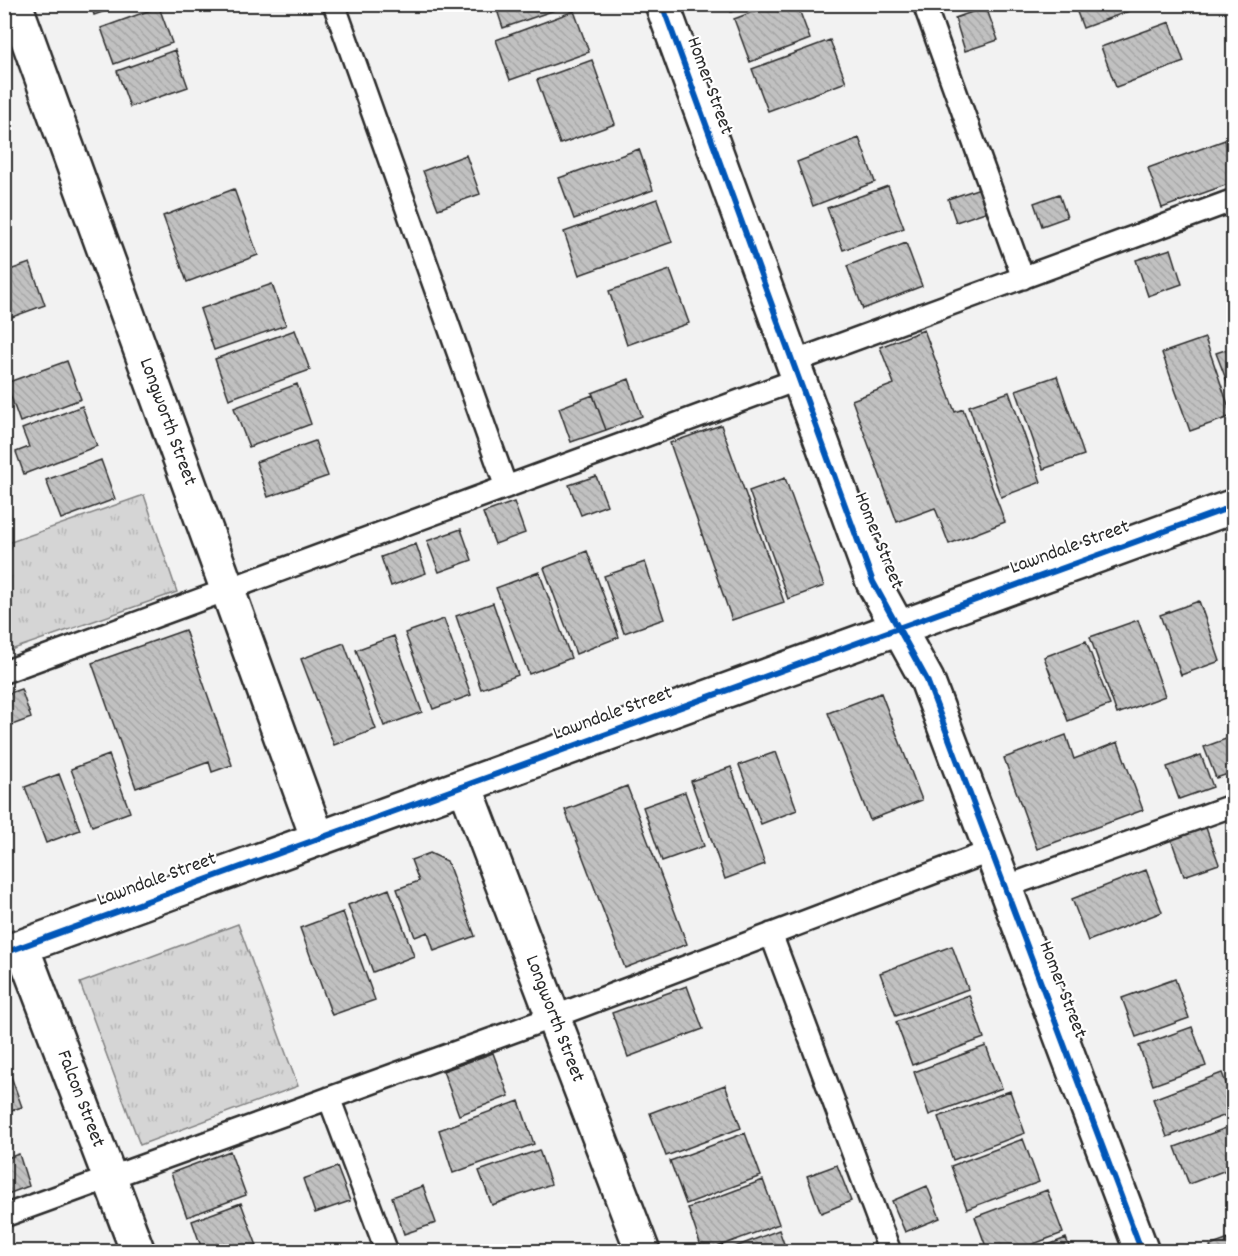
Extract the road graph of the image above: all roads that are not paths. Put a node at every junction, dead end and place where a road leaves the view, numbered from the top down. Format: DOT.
graph roads {
  1 [pos="15,4"];
  2 [pos="334,4"];
  3 [pos="662,4"];
  4 [pos="924,4"];
  5 [pos="1233,200"];
  6 [pos="1023,278"];
  7 [pos="796,371"];
  8 [pos="506,487"];
  9 [pos="1233,506"];
  10 [pos="227,589"];
  11 [pos="900,627"];
  12 [pos="4,672"];
  13 [pos="465,786"];
  14 [pos="1233,809"];
  15 [pos="318,840"];
  16 [pos="991,852"];
  17 [pos="1005,886"];
  18 [pos="771,934"];
  19 [pos="13,950"];
  20 [pos="553,1017"];
  21 [pos="329,1098"];
  22 [pos="110,1177"];
  23 [pos="4,1216"];
  24 [pos="138,1251"];
  25 [pos="387,1251"];
  26 [pos="643,1251"];
  27 [pos="890,1251"];
  28 [pos="1143,1251"];
  1 -- 10 [label="street, Longworth Street"];
  2 -- 8 [label="lane"];
  3 -- 7 [label="street, Homer Street"];
  4 -- 6 [label="lane"];
  5 -- 6 [label="lane"];
  6 -- 7 [label="lane"];
  7 -- 8 [label="lane"];
  7 -- 11 [label="street, Homer Street"];
  8 -- 10 [label="lane"];
  9 -- 11 [label="street, Lawndale Street"];
  10 -- 12 [label="lane"];
  10 -- 15 [label="street, Longworth Street"];
  11 -- 13 [label="street, Lawndale Street"];
  11 -- 16 [label="street, Homer Street"];
  13 -- 15 [label="street, Lawndale Street"];
  13 -- 20 [label="street, Longworth Street"];
  14 -- 17 [label="lane"];
  15 -- 19 [label="street, Lawndale Street"];
  16 -- 17 [label="street, Homer Street"];
  16 -- 18 [label="lane"];
  17 -- 28 [label="street, Homer Street"];
  18 -- 20 [label="lane"];
  18 -- 27 [label="lane"];
  19 -- 22 [label="street, Falcon Street"];
  20 -- 21 [label="lane"];
  20 -- 26 [label="street, Longworth Street"];
  21 -- 22 [label="lane"];
  21 -- 25 [label="lane"];
  22 -- 23 [label="lane"];
  22 -- 24 [label="street, Falcon Street"];
}
